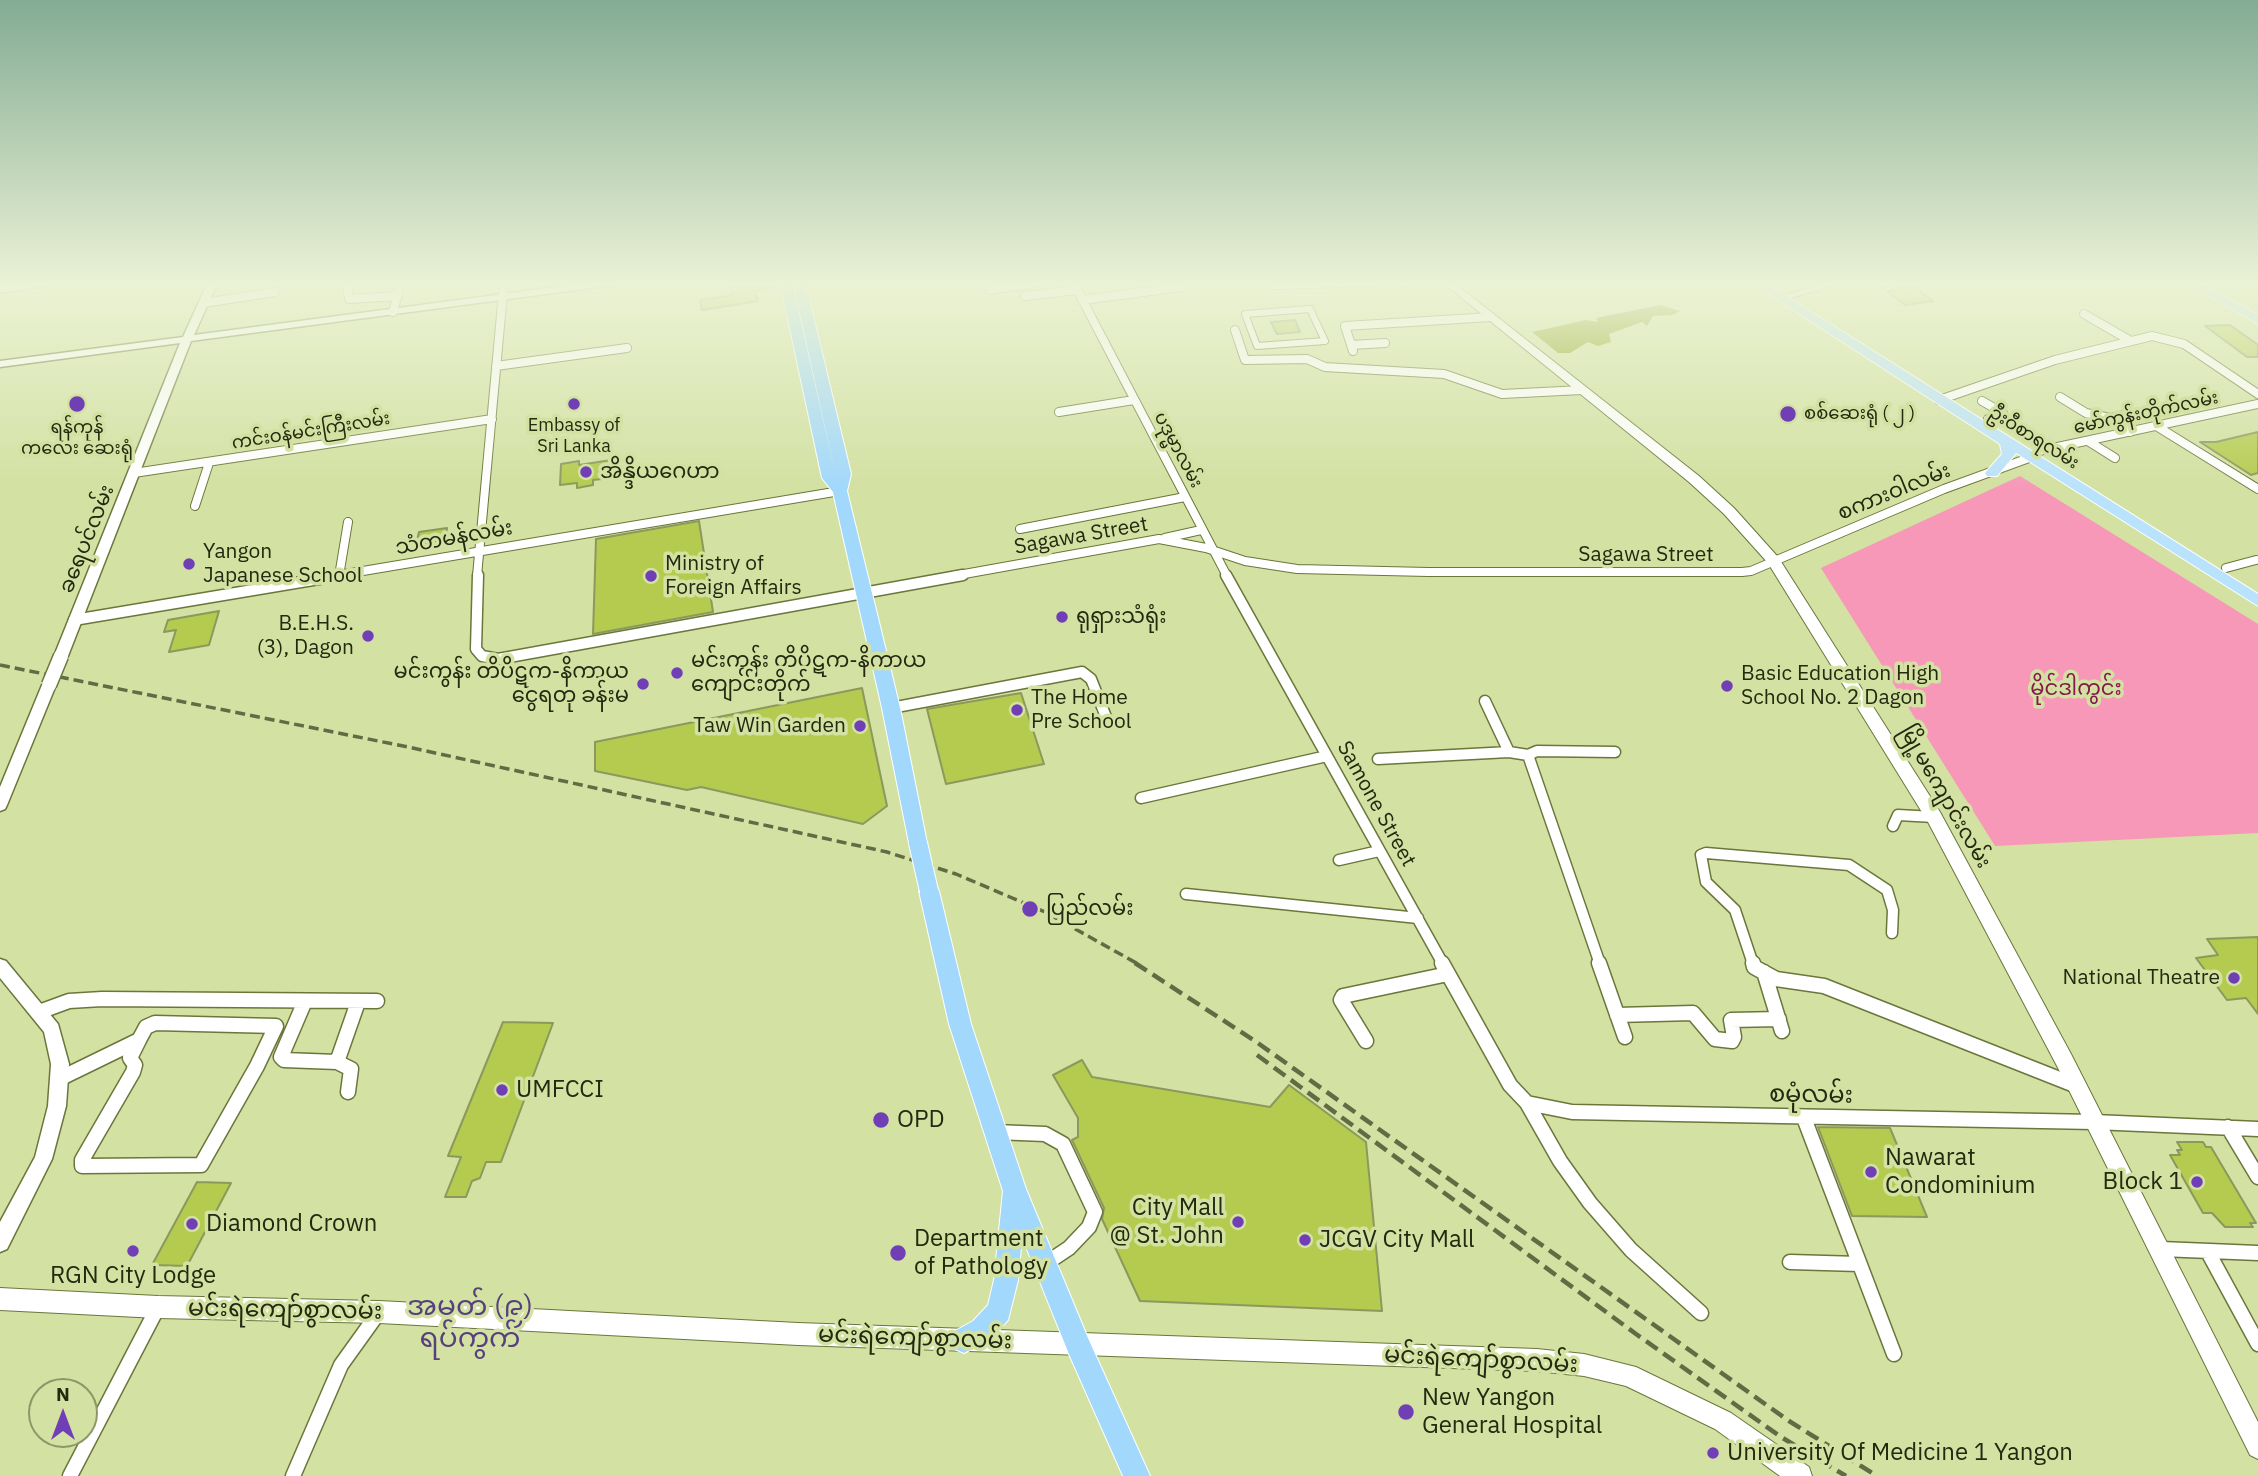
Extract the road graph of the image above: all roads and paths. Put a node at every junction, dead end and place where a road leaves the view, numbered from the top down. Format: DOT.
graph roads {
  1 [pos="98,351"];
  2 [pos="182,351"];
  3 [pos="497,351"];
  4 [pos="606,351"];
  5 [pos="801,351"];
  6 [pos="815,351"];
  7 [pos="1108,351"];
  8 [pos="1241,351"];
  9 [pos="1533,351"];
  10 [pos="1871,351"];
  11 [pos="2091,351"];
  12 [pos="2195,351"];
  13 [pos="0,364"];
  14 [pos="496,366"];
  15 [pos="1582,390"];
  16 [pos="2258,394"];
  17 [pos="2060,397"];
  18 [pos="1945,398"];
  19 [pos="1134,400"];
  20 [pos="1982,401"];
  21 [pos="2258,404"];
  22 [pos="1059,412"];
  23 [pos="2124,415"];
  24 [pos="2110,418"];
  25 [pos="492,419"];
  26 [pos="1988,419"];
  27 [pos="2158,426"];
  28 [pos="2130,432"];
  29 [pos="2088,441"];
  30 [pos="2007,444"];
  31 [pos="2034,454"];
  32 [pos="2115,458"];
  33 [pos="209,463"];
  34 [pos="1992,472"];
  35 [pos="134,473"];
  36 [pos="2258,489"];
  37 [pos="839,491"];
  38 [pos="1185,497"];
  39 [pos="195,506"];
  40 [pos="1196,520"];
  41 [pos="348,522"];
  42 [pos="1020,529"];
  43 [pos="1202,530"];
  44 [pos="1159,539"];
  45 [pos="1212,550"];
  46 [pos="478,552"];
  47 [pos="1773,560"];
  48 [pos="2256,560"];
  49 [pos="2220,570"];
  50 [pos="339,576"];
  51 [pos="2258,588"];
  52 [pos="863,593"];
  53 [pos="2258,601"];
  54 [pos="74,621"];
  55 [pos="1485,701"];
  56 [pos="891,708"];
  57 [pos="1106,717"];
  58 [pos="1509,752"];
  59 [pos="1615,752"];
  60 [pos="1528,755"];
  61 [pos="1327,756"];
  62 [pos="1378,758"];
  63 [pos="1140,798"];
  64 [pos="0,805"];
  65 [pos="1934,817"];
  66 [pos="1892,826"];
  67 [pos="1379,851"];
  68 [pos="1339,860"];
  69 [pos="1186,894"];
  70 [pos="1418,918"];
  71 [pos="1892,933"];
  72 [pos="0,966"];
  73 [pos="1763,972"];
  74 [pos="1448,974"];
  75 [pos="305,1001"];
  76 [pos="377,1001"];
  77 [pos="358,1002"];
  78 [pos="40,1012"];
  79 [pos="1617,1015"];
  80 [pos="1625,1037"];
  81 [pos="139,1040"];
  82 [pos="1366,1041"];
  83 [pos="337,1062"];
  84 [pos="59,1079"];
  85 [pos="2077,1086"];
  86 [pos="348,1092"];
  87 [pos="1527,1103"];
  88 [pos="1804,1118"];
  89 [pos="2094,1122"];
  90 [pos="2228,1128"];
  91 [pos="2258,1129"];
  92 [pos="995,1132"];
  93 [pos="2258,1177"];
  94 [pos="1014,1189"];
  95 [pos="0,1242"];
  96 [pos="2161,1249"];
  97 [pos="2208,1252"];
  98 [pos="2258,1253"];
  99 [pos="1790,1262"];
  100 [pos="1045,1264"];
  101 [pos="1859,1264"];
  102 [pos="0,1299"];
  103 [pos="158,1307"];
  104 [pos="379,1312"];
  105 [pos="1702,1313"];
  106 [pos="964,1340"];
  107 [pos="2258,1344"];
  108 [pos="1078,1345"];
  109 [pos="1894,1354"];
  110 [pos="2258,1447"];
  111 [pos="70,1476"];
  112 [pos="293,1476"];
  113 [pos="1137,1476"];
  114 [pos="1800,1476"];
  1 -- 13 [label="street"];
  2 -- 35 [label="street, ခရေပင်လမ်း"];
  3 -- 14 [label="street"];
  4 -- 14 [label="street"];
  5 -- 37 [label="highway"];
  6 -- 37 [label="highway"];
  7 -- 19 [label="street, ပဒုမ္မာလမ်း"];
  8 -- 15 [label="street"];
  9 -- 15 [label="main road, မြို့မကျောင်းလမ်း"];
  10 -- 18 [label="main road, ဦးဝီစာရလမ်း"];
  11 -- 18 [label="street"];
  12 -- 16 [label="street"];
  14 -- 25 [label="street"];
  15 -- 47 [label="main road, မြို့မကျောင်းလမ်း"];
  17 -- 24 [label="street"];
  18 -- 26 [label="main road, ဦးဝီစာရလမ်း"];
  18 -- 30 [label="main road, ဦးဝီစာရလမ်း"];
  19 -- 22 [label="street"];
  19 -- 38 [label="street, ပဒုမ္မာလမ်း"];
  20 -- 26 [label="street"];
  21 -- 27 [label="street, မော်ကွန်းတိုက်လမ်း"];
  23 -- 24 [label="street"];
  24 -- 28 [label="street"];
  25 -- 33 [label="street, ကင်းဝန်မင်းကြီးလမ်း"];
  25 -- 46 [label="street"];
  26 -- 31 [label="main road, ဦးဝီစာရလမ်း"];
  27 -- 28 [label="street, မော်ကွန်းတိုက်လမ်း"];
  27 -- 36 [label="street"];
  28 -- 29 [label="street, မော်ကွန်းတိုက်လမ်း"];
  29 -- 31 [label="street, မော်ကွန်းတိုက်လမ်း"];
  29 -- 32 [label="street"];
  30 -- 31 [label="main road, ဦးဝီစာရလမ်း"];
  30 -- 34 [label="main road"];
  31 -- 34 [label="street, စကားဝါလမ်း"];
  31 -- 49 [label="main road, ဦးဝီစာရလမ်း"];
  33 -- 35 [label="street, ကင်းဝန်မင်းကြီးလမ်း"];
  33 -- 39 [label="street"];
  34 -- 47 [label="street, စကားဝါလမ်း"];
  35 -- 54 [label="street, ခရေပင်လမ်း"];
  37 -- 46 [label="street, သံတမန်လမ်း"];
  37 -- 52 [label="highway"];
  38 -- 40 [label="street, ပဒုမ္မာလမ်း"];
  38 -- 42 [label="street"];
  40 -- 43 [label="street, Samone Street"];
  41 -- 50 [label="street"];
  43 -- 44 [label="street"];
  43 -- 45 [label="street, Samone Street"];
  44 -- 45 [label="street, Sagawa Street"];
  44 -- 52 [label="street, Sagawa Street"];
  45 -- 47 [label="street, Sagawa Street"];
  45 -- 61 [label="street, Samone Street"];
  46 -- 50 [label="street, သံတမန်လမ်း"];
  46 -- 52 [label="street, Sagawa Street"];
  47 -- 65 [label="main road, မြို့မကျောင်းလမ်း"];
  48 -- 49 [label="street"];
  49 -- 51 [label="main road, ဦးဝီစာရလမ်း"];
  49 -- 53 [label="main road, ဦးဝီစာရလမ်း"];
  50 -- 54 [label="street, သံတမန်လမ်း"];
  52 -- 56 [label="highway"];
  54 -- 64 [label="street, ခရေပင်လမ်း, bridge"];
  55 -- 58 [label="street"];
  56 -- 57 [label="street"];
  56 -- 92 [label="highway, bridge"];
  58 -- 60 [label="street"];
  58 -- 62 [label="street"];
  59 -- 60 [label="street"];
  60 -- 79 [label="street"];
  61 -- 63 [label="street"];
  61 -- 67 [label="street, Samone Street"];
  65 -- 66 [label="street"];
  65 -- 85 [label="main road, မြို့မကျောင်းလမ်း"];
  67 -- 68 [label="street"];
  67 -- 70 [label="street, Samone Street"];
  69 -- 70 [label="street"];
  70 -- 74 [label="street, Samone Street"];
  71 -- 73 [label="street"];
  72 -- 78 [label="street"];
  73 -- 79 [label="street"];
  73 -- 85 [label="street"];
  74 -- 82 [label="street"];
  74 -- 87 [label="street, Samone Street"];
  75 -- 77 [label="street"];
  75 -- 78 [label="street"];
  75 -- 83 [label="street"];
  76 -- 77 [label="street"];
  77 -- 83 [label="street"];
  78 -- 84 [label="street"];
  79 -- 80 [label="street"];
  81 -- 81 [label="street"];
  81 -- 84 [label="street"];
  83 -- 86 [label="street"];
  84 -- 95 [label="street"];
  85 -- 89 [label="main road, မြို့မကျောင်းလမ်း"];
  87 -- 88 [label="street, စမုံလမ်း"];
  87 -- 105 [label="street, Samone Street"];
  88 -- 89 [label="street, စမုံလမ်း"];
  88 -- 101 [label="street"];
  89 -- 90 [label="street, စမုံလမ်း"];
  89 -- 96 [label="main road, မြို့မကျောင်းလမ်း"];
  90 -- 91 [label="street, စမုံလမ်း"];
  90 -- 93 [label="street"];
  92 -- 94 [label="highway"];
  92 -- 100 [label="street"];
  94 -- 100 [label="highway"];
  94 -- 106 [label="highway"];
  96 -- 97 [label="street"];
  96 -- 110 [label="main road, မြို့မကျောင်းလမ်း"];
  97 -- 98 [label="street"];
  97 -- 107 [label="street"];
  99 -- 101 [label="street"];
  100 -- 108 [label="highway"];
  101 -- 109 [label="street"];
  102 -- 103 [label="main road, မင်းရဲကျော်စွာလမ်း"];
  103 -- 104 [label="main road, မင်းရဲကျော်စွာလမ်း"];
  103 -- 111 [label="street"];
  104 -- 106 [label="main road, မင်းရဲကျော်စွာလမ်း"];
  104 -- 112 [label="street"];
  106 -- 108 [label="main road, မင်းရဲကျော်စွာလမ်း"];
  108 -- 113 [label="highway"];
  108 -- 114 [label="main road, မင်းရဲကျော်စွာလမ်း"];
}
